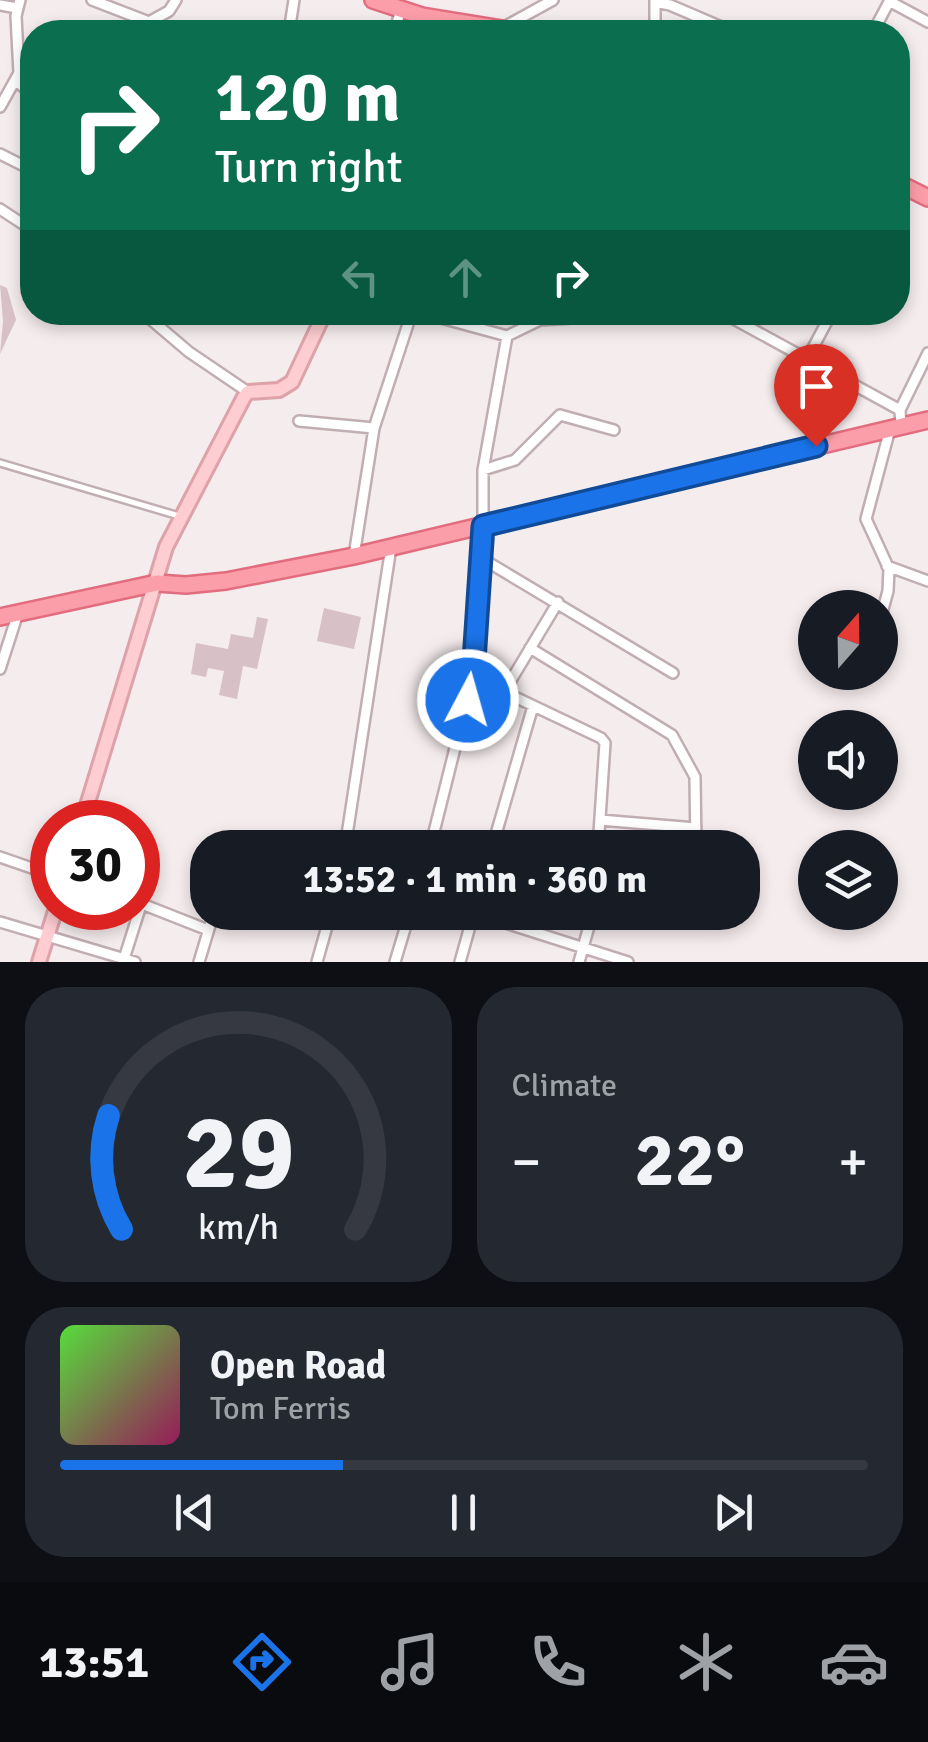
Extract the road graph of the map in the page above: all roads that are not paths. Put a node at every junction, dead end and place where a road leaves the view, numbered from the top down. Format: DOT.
graph roads {
  1 [pos="92,0"];
  2 [pos="176,0"];
  3 [pos="372,0"];
  4 [pos="553,0"];
  5 [pos="655,1"];
  6 [pos="889,1"];
  7 [pos="19,4"];
  8 [pos="0,5"];
  9 [pos="401,10"];
  10 [pos="144,20"];
  11 [pos="153,20"];
  12 [pos="398,20"];
  13 [pos="428,20"];
  14 [pos="517,20"];
  15 [pos="705,20"];
  16 [pos="928,22"];
  17 [pos="16,81"];
  18 [pos="20,84"];
  19 [pos="0,107"];
  20 [pos="157,325"];
  21 [pos="318,325"];
  22 [pos="411,325"];
  23 [pos="465,325"];
  24 [pos="482,325"];
  25 [pos="530,325"];
  26 [pos="744,325"];
  27 [pos="825,325"];
  28 [pos="480,329"];
  29 [pos="507,336"];
  30 [pos="928,354"];
  31 [pos="806,359"];
  32 [pos="248,392"];
  33 [pos="928,420"];
  34 [pos="299,421"];
  35 [pos="897,422"];
  36 [pos="374,428"];
  37 [pos="614,430"];
  38 [pos="0,464"];
  39 [pos="483,470"];
  40 [pos="180,516"];
  41 [pos="483,526"];
  42 [pos="391,547"];
  43 [pos="354,556"];
  44 [pos="481,558"];
  45 [pos="887,566"];
  46 [pos="928,581"];
  47 [pos="157,583"];
  48 [pos="887,590"];
  49 [pos="558,602"];
  50 [pos="18,612"];
  51 [pos="0,617"];
  52 [pos="530,648"];
  53 [pos="0,669"];
  54 [pos="672,672"];
  55 [pos="473,676"];
  56 [pos="504,692"];
  57 [pos="533,706"];
  58 [pos="89,800"];
  59 [pos="600,820"];
  60 [pos="696,828"];
  61 [pos="348,830"];
  62 [pos="434,830"];
  63 [pos="497,830"];
  64 [pos="599,830"];
  65 [pos="0,856"];
  66 [pos="30,867"];
  67 [pos="160,911"];
  68 [pos="0,922"];
  69 [pos="190,923"];
  70 [pos="49,930"];
  71 [pos="135,930"];
  72 [pos="208,930"];
  73 [pos="326,930"];
  74 [pos="405,930"];
  75 [pos="469,930"];
  76 [pos="526,930"];
  77 [pos="588,930"];
  78 [pos="47,938"];
  79 [pos="584,949"];
  80 [pos="127,961"];
  81 [pos="39,962"];
  82 [pos="199,962"];
  83 [pos="317,962"];
  84 [pos="395,962"];
  85 [pos="460,962"];
  86 [pos="578,962"];
  87 [pos="628,962"];
  1 -- 10 [label="street"];
  2 -- 11 [label="street"];
  3 -- 9 [label="main road"];
  4 -- 14 [label="street"];
  5 -- 15 [label="street"];
  6 -- 16 [label="street"];
  7 -- 8 [label="street"];
  7 -- 17 [label="street"];
  9 -- 12 [label="street"];
  9 -- 13 [label="main road"];
  17 -- 18 [label="street"];
  17 -- 19 [label="street"];
  20 -- 32 [label="street"];
  21 -- 32 [label="main road"];
  22 -- 36 [label="street"];
  23 -- 28 [label="street"];
  24 -- 28 [label="lane"];
  25 -- 29 [label="street"];
  26 -- 31 [label="street"];
  27 -- 31 [label="street"];
  28 -- 29 [label="street"];
  29 -- 39 [label="street"];
  30 -- 35 [label="street"];
  31 -- 35 [label="street"];
  32 -- 40 [label="main road"];
  33 -- 35 [label="main road"];
  34 -- 36 [label="street"];
  35 -- 41 [label="main road"];
  35 -- 45 [label="street"];
  36 -- 43 [label="street"];
  37 -- 39 [label="street"];
  38 -- 40 [label="lane"];
  39 -- 41 [label="street"];
  40 -- 47 [label="main road"];
  41 -- 42 [label="main road"];
  41 -- 44 [label="street"];
  42 -- 43 [label="main road"];
  42 -- 61 [label="street"];
  43 -- 47 [label="main road"];
  44 -- 49 [label="street"];
  44 -- 55 [label="street"];
  45 -- 46 [label="street"];
  45 -- 48 [label="street"];
  47 -- 50 [label="main road"];
  47 -- 58 [label="main road"];
  49 -- 52 [label="street"];
  49 -- 54 [label="street"];
  50 -- 51 [label="main road"];
  50 -- 53 [label="street"];
  52 -- 56 [label="street"];
  52 -- 60 [label="street"];
  55 -- 56 [label="street"];
  55 -- 62 [label="street"];
  56 -- 57 [label="street"];
  57 -- 59 [label="street"];
  57 -- 63 [label="street"];
  59 -- 60 [label="street"];
  59 -- 64 [label="street"];
  65 -- 66 [label="street"];
  67 -- 69 [label="street"];
  68 -- 78 [label="street"];
  70 -- 78 [label="main road"];
  71 -- 80 [label="street"];
  72 -- 82 [label="street"];
  73 -- 83 [label="street"];
  74 -- 84 [label="street"];
  75 -- 85 [label="street"];
  76 -- 79 [label="street"];
  77 -- 79 [label="street"];
  78 -- 80 [label="street"];
  78 -- 81 [label="main road"];
  79 -- 86 [label="street"];
  79 -- 87 [label="street"];
}
